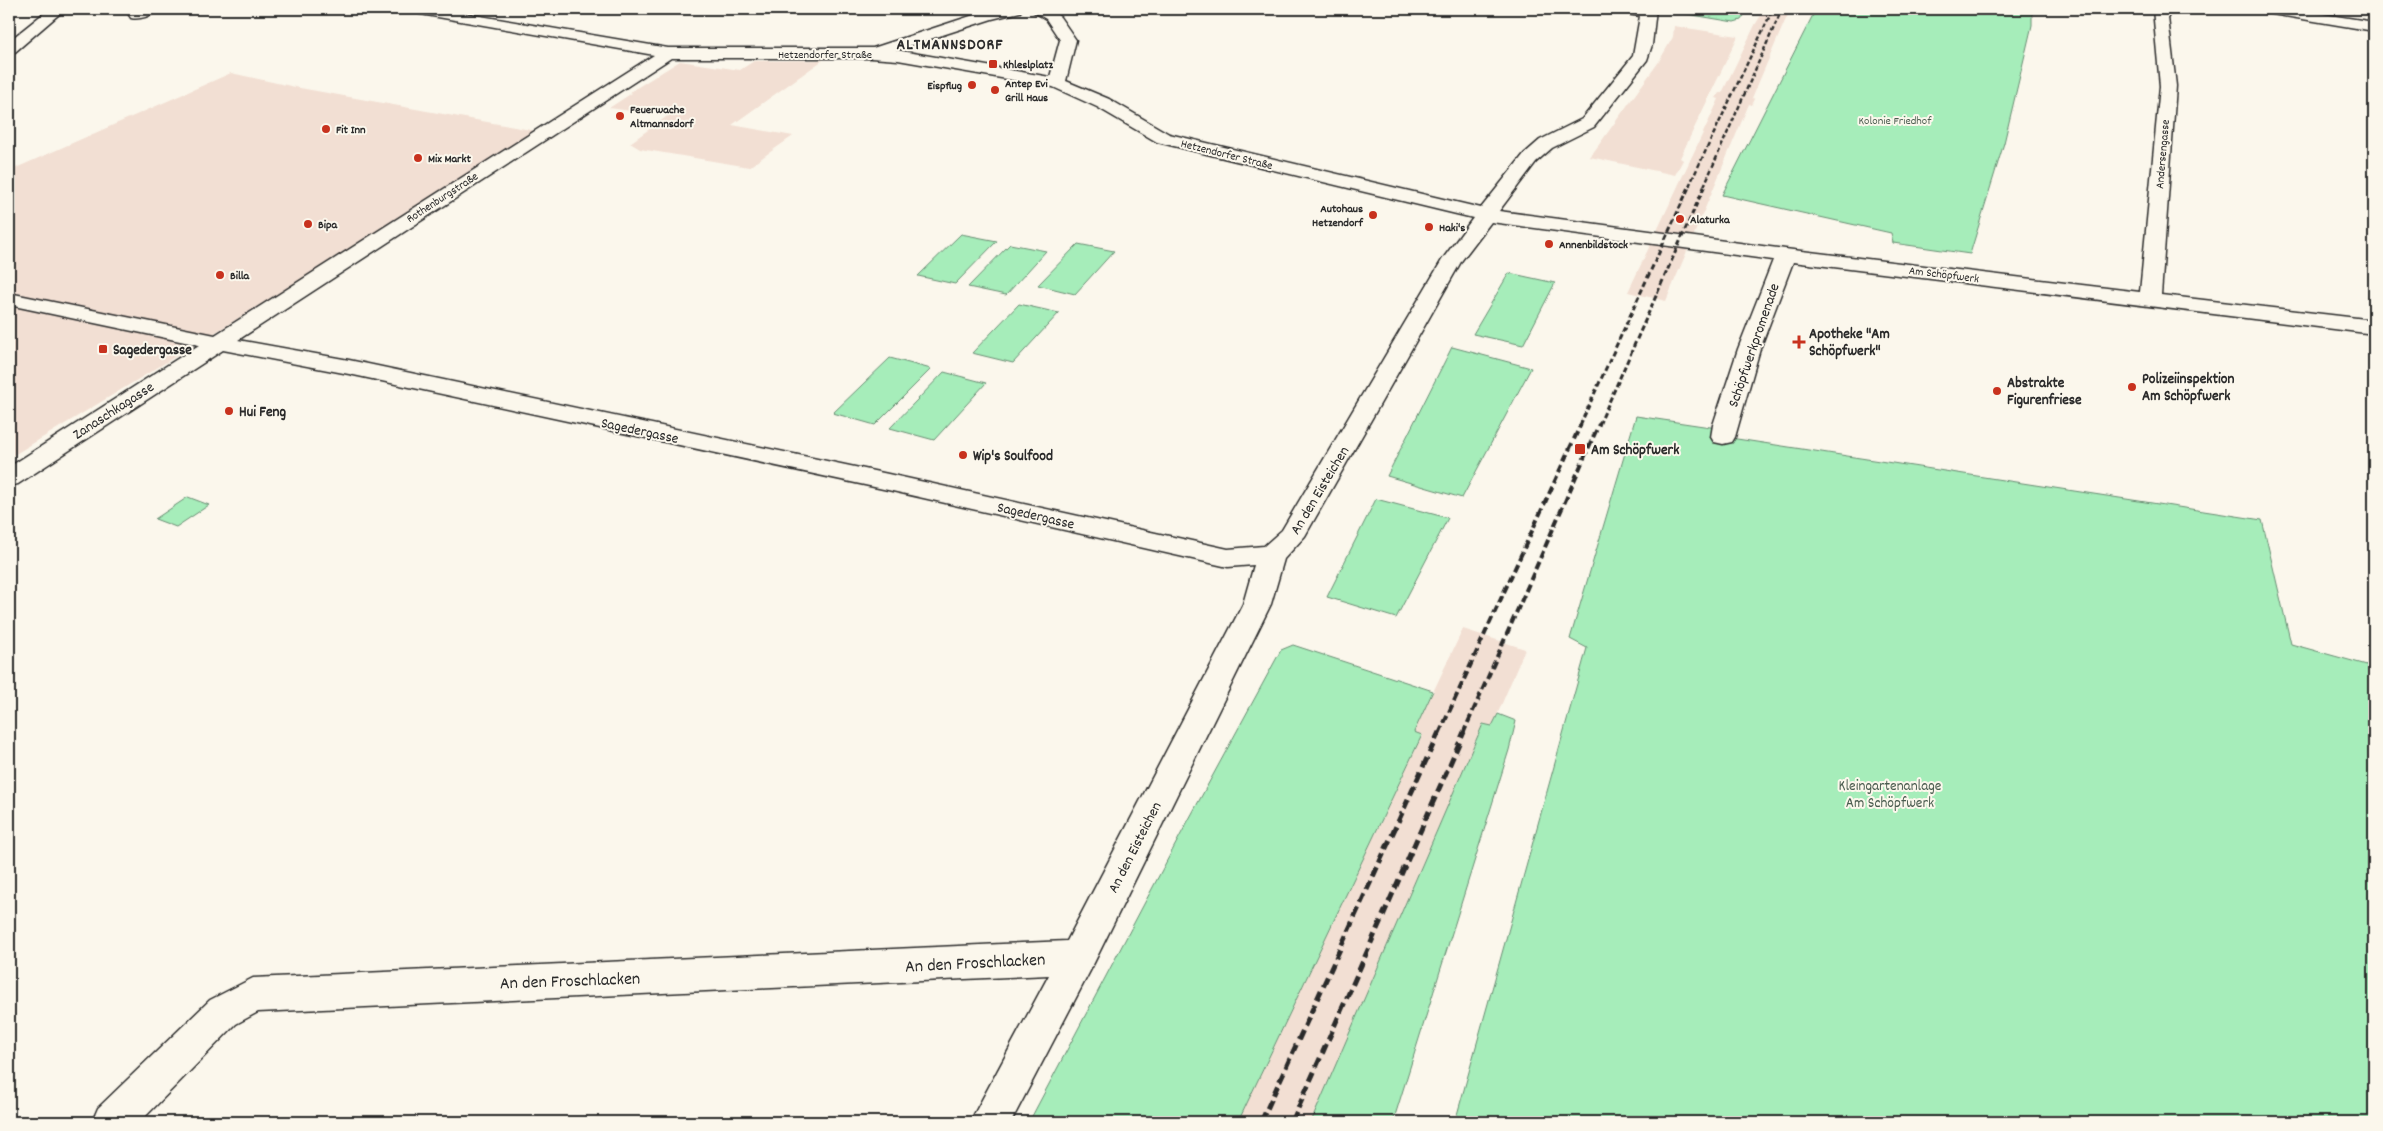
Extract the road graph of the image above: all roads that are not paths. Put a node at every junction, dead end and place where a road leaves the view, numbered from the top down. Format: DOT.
graph roads {
  1 [pos="58,9"];
  2 [pos="151,9"];
  3 [pos="415,9"];
  4 [pos="1015,9"];
  5 [pos="1036,9"];
  6 [pos="1043,9"];
  7 [pos="1618,9"];
  8 [pos="2160,9"];
  9 [pos="2266,9"];
  10 [pos="1649,11"];
  11 [pos="136,15"];
  12 [pos="2374,27"];
  13 [pos="9,50"];
  14 [pos="668,53"];
  15 [pos="871,53"];
  16 [pos="1057,83"];
  17 [pos="1485,216"];
  18 [pos="1785,255"];
  19 [pos="9,299"];
  20 [pos="2150,299"];
  21 [pos="2374,326"];
  22 [pos="217,342"];
  23 [pos="1723,437"];
  24 [pos="9,478"];
  25 [pos="1271,555"];
  26 [pos="1078,958"];
  27 [pos="112,1122"];
  28 [pos="990,1122"];
  1 -- 13 [label="street"];
  2 -- 11 [label="street"];
  3 -- 14 [label="street, Hetzendorfer Straße"];
  4 -- 15 [label="street"];
  5 -- 6 [label="street"];
  6 -- 16 [label="street"];
  7 -- 10 [label="street"];
  8 -- 20 [label="street, Andersengasse"];
  9 -- 12 [label="street"];
  10 -- 17 [label="street, An den Eisteichen"];
  14 -- 15 [label="street, Hetzendorfer Straße"];
  14 -- 22 [label="street, Rothenburgstraße"];
  15 -- 16 [label="street, Hetzendorfer Straße"];
  16 -- 17 [label="street, Hetzendorfer Straße"];
  17 -- 18 [label="street, Am Schöpfwerk"];
  17 -- 25 [label="street, An den Eisteichen"];
  18 -- 20 [label="street, Am Schöpfwerk"];
  18 -- 23 [label="street, Schöpfwerkpromenade"];
  19 -- 22 [label="street, Sagedergasse"];
  20 -- 21 [label="street, Am Schöpfwerk"];
  22 -- 24 [label="street, Zanaschkagasse"];
  22 -- 25 [label="street, Sagedergasse"];
  25 -- 26 [label="street, An den Eisteichen"];
  26 -- 27 [label="street, An den Froschlacken"];
  26 -- 28 [label="street, An den Eisteichen"];
}
